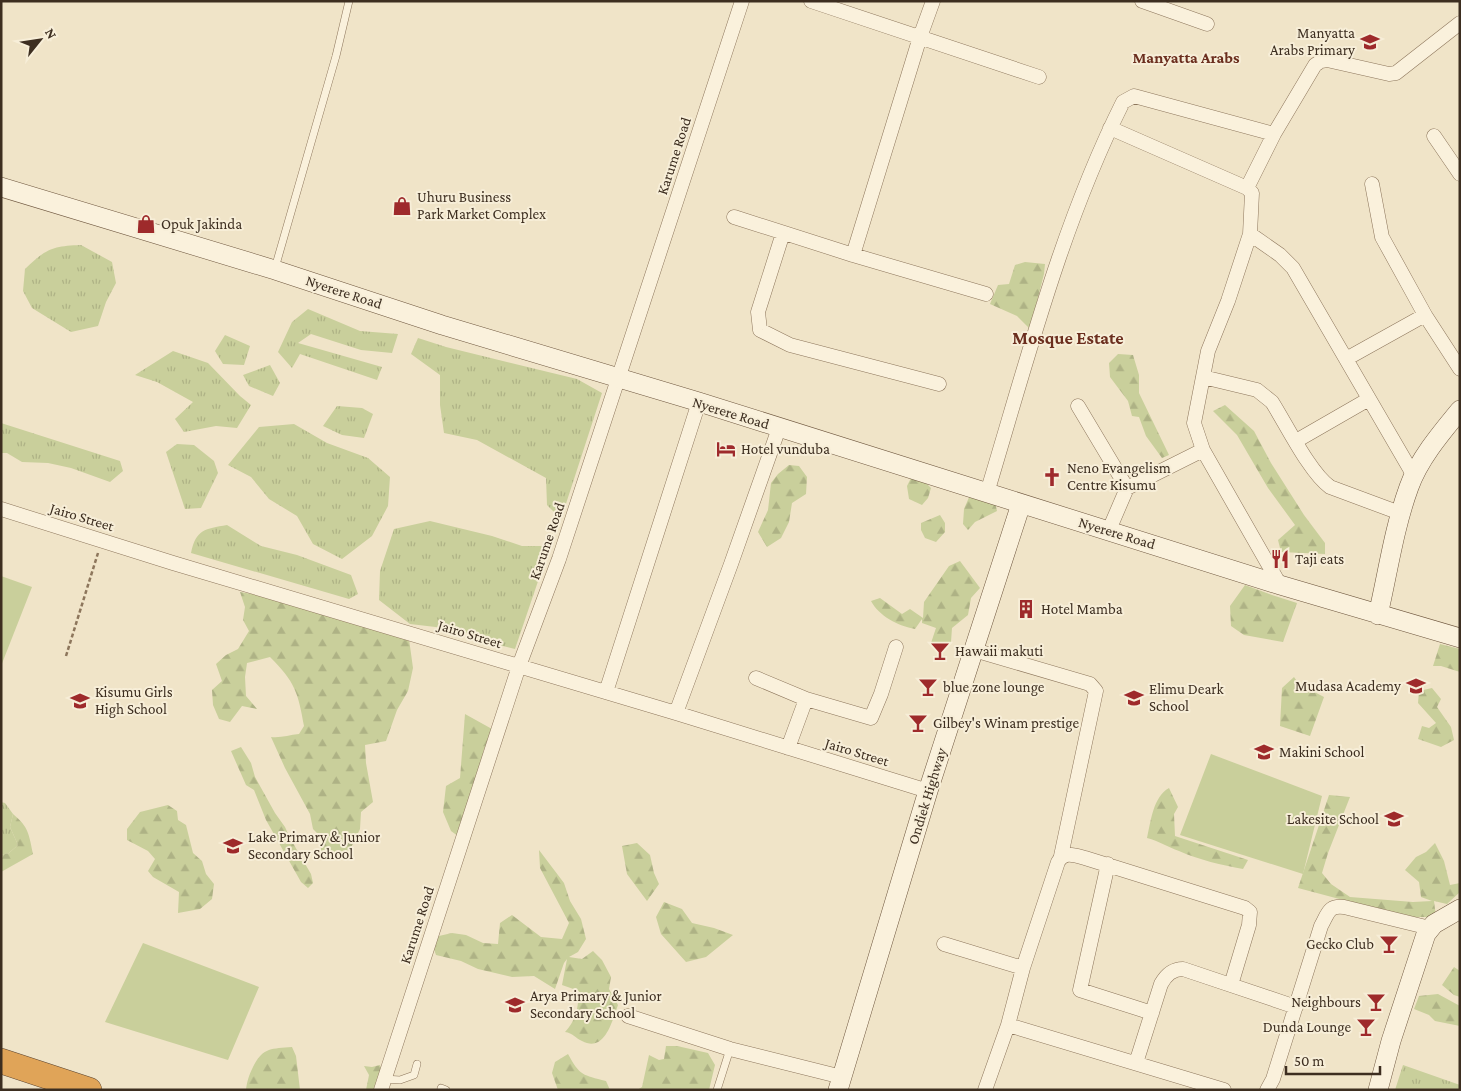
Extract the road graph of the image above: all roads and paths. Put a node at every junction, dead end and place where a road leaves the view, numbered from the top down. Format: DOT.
graph roads {
  1 [pos="349,1"];
  2 [pos="742,1"];
  3 [pos="812,1"];
  4 [pos="933,1"];
  5 [pos="1142,1"];
  6 [pos="1460,23"];
  7 [pos="1207,24"];
  8 [pos="920,37"];
  9 [pos="1039,77"];
  10 [pos="1110,128"];
  11 [pos="1274,134"];
  12 [pos="1434,136"];
  13 [pos="1460,174"];
  14 [pos="1372,184"];
  15 [pos="1,187"];
  16 [pos="1247,188"];
  17 [pos="734,217"];
  18 [pos="783,233"];
  19 [pos="1250,234"];
  20 [pos="853,255"];
  21 [pos="275,270"];
  22 [pos="986,294"];
  23 [pos="1425,315"];
  24 [pos="1346,359"];
  25 [pos="1460,369"];
  26 [pos="1203,377"];
  27 [pos="618,378"];
  28 [pos="939,384"];
  29 [pos="1369,399"];
  30 [pos="698,402"];
  31 [pos="1078,406"];
  32 [pos="1460,410"];
  33 [pos="779,428"];
  34 [pos="1296,441"];
  35 [pos="1203,450"];
  36 [pos="1414,476"];
  37 [pos="1126,488"];
  38 [pos="987,493"];
  39 [pos="1021,504"];
  40 [pos="1,509"];
  41 [pos="1400,513"];
  42 [pos="1109,530"];
  43 [pos="102,540"];
  44 [pos="1280,585"];
  45 [pos="1378,615"];
  46 [pos="1460,638"];
  47 [pos="896,647"];
  48 [pos="974,650"];
  49 [pos="66,656"];
  50 [pos="519,666"];
  51 [pos="756,678"];
  52 [pos="606,692"];
  53 [pos="806,699"];
  54 [pos="676,713"];
  55 [pos="788,748"];
  56 [pos="928,791"];
  57 [pos="1061,856"];
  58 [pos="1108,864"];
  59 [pos="1460,909"];
  60 [pos="1430,928"];
  61 [pos="944,944"];
  62 [pos="1023,968"];
  63 [pos="1231,985"];
  64 [pos="1296,1007"];
  65 [pos="1152,1013"];
  66 [pos="628,1016"];
  67 [pos="1008,1024"];
  68 [pos="730,1049"];
  69 [pos="1,1061"];
  70 [pos="1136,1063"];
  71 [pos="417,1064"];
  72 [pos="1,1076"];
  73 [pos="840,1083"];
  74 [pos="383,1085"];
  75 [pos="46,1090"];
  76 [pos="89,1090"];
  77 [pos="717,1090"];
  78 [pos="985,1090"];
  79 [pos="1224,1090"];
  80 [pos="1267,1090"];
  81 [pos="1378,1090"];
  1 -- 21 [label="lane"];
  2 -- 27 [label="street, Karume Road"];
  3 -- 8 [label="street"];
  4 -- 8 [label="street"];
  5 -- 7 [label="street"];
  6 -- 11 [label="street"];
  8 -- 9 [label="street"];
  8 -- 20 [label="street"];
  10 -- 11 [label="street"];
  10 -- 16 [label="street"];
  10 -- 38 [label="street"];
  11 -- 16 [label="street"];
  12 -- 13 [label="street"];
  14 -- 23 [label="street"];
  15 -- 21 [label="main road, Nyerere Road"];
  16 -- 19 [label="street"];
  17 -- 18 [label="street"];
  18 -- 20 [label="street"];
  18 -- 28 [label="street"];
  19 -- 24 [label="street"];
  19 -- 26 [label="street"];
  20 -- 22 [label="street"];
  21 -- 27 [label="main road, Nyerere Road"];
  23 -- 24 [label="street"];
  23 -- 25 [label="street"];
  24 -- 29 [label="street"];
  26 -- 34 [label="street"];
  26 -- 35 [label="street"];
  27 -- 30 [label="main road, Nyerere Road"];
  27 -- 50 [label="street, Karume Road"];
  29 -- 34 [label="street"];
  29 -- 36 [label="street"];
  30 -- 33 [label="main road, Nyerere Road"];
  30 -- 52 [label="street"];
  31 -- 37 [label="street"];
  32 -- 36 [label="main road"];
  33 -- 38 [label="main road, Nyerere Road"];
  33 -- 54 [label="street"];
  34 -- 41 [label="street"];
  35 -- 37 [label="street"];
  35 -- 44 [label="street"];
  36 -- 41 [label="main road"];
  37 -- 42 [label="street"];
  38 -- 39 [label="main road, Nyerere Road"];
  39 -- 42 [label="main road, Nyerere Road"];
  39 -- 48 [label="main road, Ondiek Highway"];
  40 -- 43 [label="street, Jairo Street"];
  41 -- 45 [label="main road"];
  42 -- 44 [label="main road, Nyerere Road"];
  43 -- 49 [label="path"];
  43 -- 50 [label="street, Jairo Street"];
  44 -- 45 [label="main road, Nyerere Road"];
  45 -- 46 [label="main road, Nyerere Road"];
  47 -- 53 [label="street"];
  48 -- 56 [label="main road, Ondiek Highway"];
  48 -- 57 [label="street"];
  50 -- 52 [label="street, Jairo Street"];
  50 -- 74 [label="street, Karume Road"];
  51 -- 53 [label="street"];
  52 -- 54 [label="street, Jairo Street"];
  53 -- 55 [label="street"];
  54 -- 55 [label="street, Jairo Street"];
  55 -- 56 [label="street, Jairo Street"];
  56 -- 73 [label="main road, Ondiek Highway"];
  57 -- 58 [label="street"];
  57 -- 62 [label="street"];
  58 -- 63 [label="street"];
  58 -- 65 [label="street"];
  59 -- 60 [label="main road"];
  60 -- 64 [label="street"];
  60 -- 81 [label="main road"];
  61 -- 62 [label="street"];
  62 -- 67 [label="street"];
  63 -- 64 [label="street"];
  63 -- 65 [label="street"];
  64 -- 80 [label="street"];
  65 -- 70 [label="street"];
  66 -- 68 [label="street"];
  67 -- 70 [label="street"];
  67 -- 78 [label="street"];
  68 -- 73 [label="street"];
  68 -- 77 [label="lane"];
  69 -- 76 [label="highway"];
  70 -- 79 [label="street"];
  71 -- 74 [label="lane"];
  72 -- 75 [label="highway"];
}
